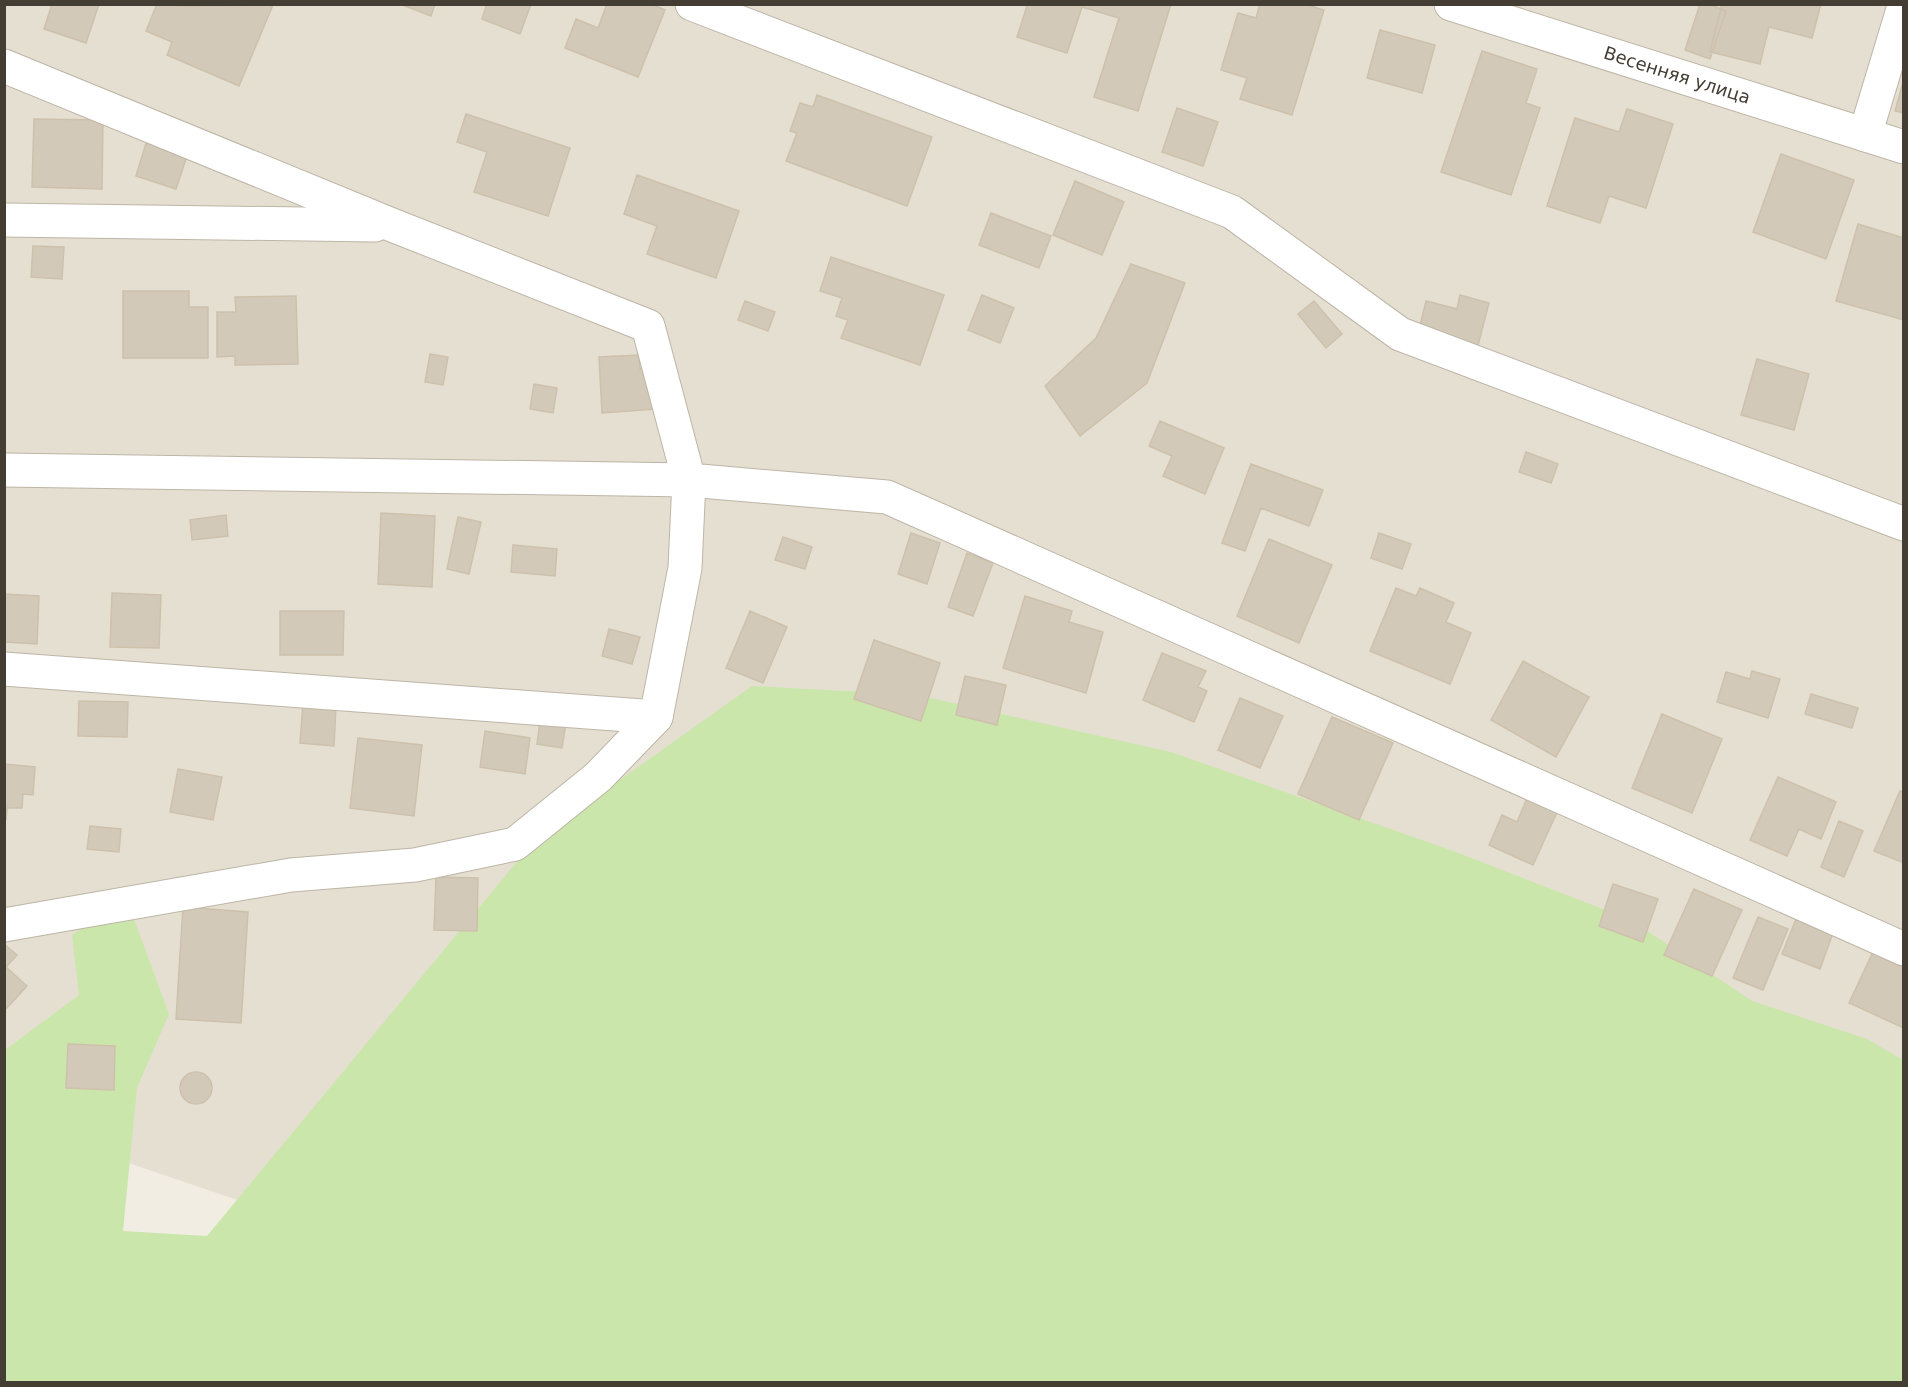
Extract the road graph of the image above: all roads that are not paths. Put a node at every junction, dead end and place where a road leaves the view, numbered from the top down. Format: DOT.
graph roads {
  1 [pos="692,4"];
  2 [pos="1451,4"];
  3 [pos="1904,6"];
  4 [pos="4,66"];
  5 [pos="1865,135"];
  6 [pos="1904,147"];
  7 [pos="4,220"];
  8 [pos="392,225"];
  9 [pos="4,470"];
  10 [pos="689,480"];
  11 [pos="1904,524"];
  12 [pos="4,669"];
  13 [pos="657,717"];
  14 [pos="4,925"];
  15 [pos="1904,949"];
  1 -- 11 [label="street"];
  2 -- 5 [label="street, Весенняя улица"];
  3 -- 5 [label="street"];
  4 -- 8 [label="street"];
  5 -- 6 [label="street, Весенняя улица"];
  7 -- 8 [label="street"];
  8 -- 10 [label="street"];
  9 -- 10 [label="street"];
  10 -- 13 [label="street"];
  10 -- 15 [label="street"];
  12 -- 13 [label="street"];
  13 -- 14 [label="street"];
}
